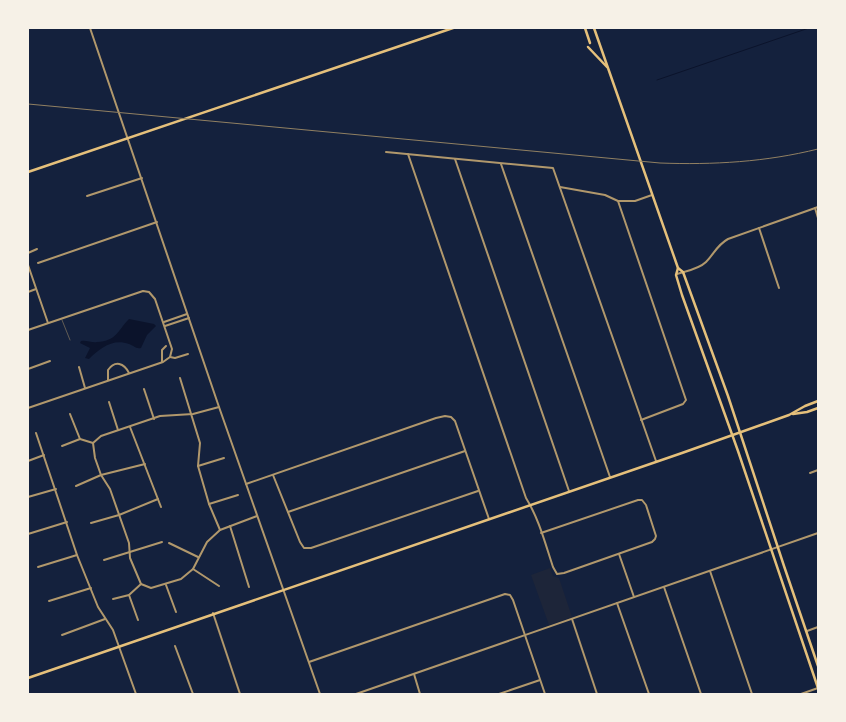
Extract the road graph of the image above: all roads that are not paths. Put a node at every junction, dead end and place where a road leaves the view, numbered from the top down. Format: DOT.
graph roads {
  1 [pos="90,28"];
  2 [pos="452,28"];
  3 [pos="585,28"];
  4 [pos="594,28"];
  5 [pos="609,69"];
  6 [pos="128,137"];
  7 [pos="386,152"];
  8 [pos="408,154"];
  9 [pos="455,159"];
  10 [pos="501,164"];
  11 [pos="28,172"];
  12 [pos="142,178"];
  13 [pos="559,187"];
  14 [pos="652,195"];
  15 [pos="87,196"];
  16 [pos="618,201"];
  17 [pos="818,206"];
  18 [pos="815,208"];
  19 [pos="818,218"];
  20 [pos="157,222"];
  21 [pos="759,228"];
  22 [pos="37,249"];
  23 [pos="28,253"];
  24 [pos="38,263"];
  25 [pos="28,265"];
  26 [pos="678,268"];
  27 [pos="683,272"];
  28 [pos="676,275"];
  29 [pos="779,288"];
  30 [pos="36,289"];
  31 [pos="28,292"];
  32 [pos="187,314"];
  33 [pos="189,318"];
  34 [pos="62,319"];
  35 [pos="163,322"];
  36 [pos="48,323"];
  37 [pos="164,326"];
  38 [pos="28,330"];
  39 [pos="70,340"];
  40 [pos="166,346"];
  41 [pos="188,354"];
  42 [pos="170,357"];
  43 [pos="50,361"];
  44 [pos="162,362"];
  45 [pos="79,367"];
  46 [pos="28,369"];
  47 [pos="131,372"];
  48 [pos="180,378"];
  49 [pos="108,380"];
  50 [pos="85,388"];
  51 [pos="144,389"];
  52 [pos="818,401"];
  53 [pos="109,402"];
  54 [pos="28,408"];
  55 [pos="219,408"];
  56 [pos="818,408"];
  57 [pos="70,414"];
  58 [pos="193,414"];
  59 [pos="789,415"];
  60 [pos="154,419"];
  61 [pos="641,420"];
  62 [pos="130,426"];
  63 [pos="118,430"];
  64 [pos="740,432"];
  65 [pos="36,433"];
  66 [pos="732,435"];
  67 [pos="80,439"];
  68 [pos="93,443"];
  69 [pos="62,446"];
  70 [pos="466,451"];
  71 [pos="44,455"];
  72 [pos="224,458"];
  73 [pos="28,461"];
  74 [pos="656,462"];
  75 [pos="145,464"];
  76 [pos="198,466"];
  77 [pos="818,470"];
  78 [pos="810,472"];
  79 [pos="101,475"];
  80 [pos="274,475"];
  81 [pos="610,477"];
  82 [pos="246,484"];
  83 [pos="76,486"];
  84 [pos="56,488"];
  85 [pos="479,490"];
  86 [pos="569,491"];
  87 [pos="238,494"];
  88 [pos="28,497"];
  89 [pos="158,499"];
  90 [pos="209,504"];
  91 [pos="530,504"];
  92 [pos="161,506"];
  93 [pos="288,512"];
  94 [pos="119,515"];
  95 [pos="257,516"];
  96 [pos="489,518"];
  97 [pos="67,522"];
  98 [pos="91,523"];
  99 [pos="230,526"];
  100 [pos="220,530"];
  101 [pos="541,533"];
  102 [pos="818,533"];
  103 [pos="28,534"];
  104 [pos="162,542"];
  105 [pos="169,542"];
  106 [pos="777,547"];
  107 [pos="771,550"];
  108 [pos="130,552"];
  109 [pos="619,554"];
  110 [pos="77,555"];
  111 [pos="199,557"];
  112 [pos="104,560"];
  113 [pos="38,567"];
  114 [pos="193,569"];
  115 [pos="710,571"];
  116 [pos="141,584"];
  117 [pos="166,585"];
  118 [pos="219,586"];
  119 [pos="249,587"];
  120 [pos="664,587"];
  121 [pos="91,588"];
  122 [pos="284,590"];
  123 [pos="129,595"];
  124 [pos="634,598"];
  125 [pos="114,600"];
  126 [pos="49,601"];
  127 [pos="618,603"];
  128 [pos="176,612"];
  129 [pos="213,614"];
  130 [pos="105,619"];
  131 [pos="572,619"];
  132 [pos="138,620"];
  133 [pos="818,627"];
  134 [pos="806,631"];
  135 [pos="62,635"];
  136 [pos="526,636"];
  137 [pos="119,646"];
  138 [pos="175,646"];
  139 [pos="309,662"];
  140 [pos="818,666"];
  141 [pos="414,674"];
  142 [pos="28,678"];
  143 [pos="540,680"];
  144 [pos="818,683"];
  145 [pos="818,688"];
  146 [pos="368,690"];
  147 [pos="136,694"];
  148 [pos="193,694"];
  149 [pos="240,694"];
  150 [pos="320,694"];
  151 [pos="356,694"];
  152 [pos="370,694"];
  153 [pos="420,694"];
  154 [pos="499,694"];
  155 [pos="545,694"];
  156 [pos="597,694"];
  157 [pos="649,694"];
  158 [pos="701,694"];
  159 [pos="752,694"];
  160 [pos="801,694"];
  1 -- 6 [label="street"];
  2 -- 6 [label="main road"];
  3 -- 5 [label="main road"];
  4 -- 5 [label="main road"];
  5 -- 14 [label="main road"];
  6 -- 11 [label="main road"];
  6 -- 12 [label="street"];
  7 -- 8 [label="street"];
  8 -- 9 [label="street"];
  8 -- 91 [label="street"];
  9 -- 10 [label="street"];
  9 -- 86 [label="street"];
  10 -- 13 [label="street"];
  10 -- 81 [label="street"];
  12 -- 15 [label="street"];
  12 -- 20 [label="street"];
  13 -- 16 [label="street"];
  13 -- 61 [label="street"];
  14 -- 16 [label="street"];
  14 -- 26 [label="main road"];
  16 -- 61 [label="street"];
  17 -- 18 [label="street"];
  18 -- 19 [label="street"];
  18 -- 21 [label="street"];
  20 -- 24 [label="street"];
  20 -- 32 [label="street"];
  21 -- 27 [label="street"];
  21 -- 29 [label="street"];
  22 -- 23 [label="street"];
  25 -- 30 [label="street"];
  26 -- 27 [label="main road"];
  26 -- 28 [label="main road"];
  27 -- 28 [label="street"];
  27 -- 64 [label="main road"];
  28 -- 66 [label="main road"];
  30 -- 31 [label="street"];
  30 -- 36 [label="street"];
  32 -- 33 [label="street"];
  32 -- 35 [label="street"];
  33 -- 37 [label="street"];
  33 -- 55 [label="street"];
  34 -- 35 [label="street"];
  34 -- 36 [label="street"];
  34 -- 39 [label="lane"];
  35 -- 37 [label="street"];
  36 -- 38 [label="street"];
  37 -- 42 [label="street"];
  40 -- 44 [label="street"];
  41 -- 42 [label="street"];
  42 -- 44 [label="street"];
  43 -- 46 [label="street"];
  44 -- 47 [label="street"];
  45 -- 50 [label="street"];
  47 -- 49 [label="street"];
  47 -- 49 [label="street"];
  48 -- 58 [label="street"];
  49 -- 50 [label="street"];
  50 -- 54 [label="street"];
  51 -- 60 [label="street"];
  52 -- 59 [label="main road"];
  53 -- 63 [label="street"];
  55 -- 58 [label="street"];
  55 -- 82 [label="street"];
  56 -- 59 [label="main road"];
  57 -- 67 [label="street"];
  58 -- 60 [label="street"];
  58 -- 76 [label="street"];
  59 -- 64 [label="main road"];
  60 -- 62 [label="street"];
  61 -- 74 [label="street"];
  62 -- 63 [label="street"];
  62 -- 75 [label="street"];
  63 -- 68 [label="street"];
  64 -- 66 [label="main road"];
  64 -- 106 [label="main road"];
  65 -- 71 [label="street"];
  66 -- 74 [label="main road"];
  66 -- 107 [label="main road"];
  67 -- 68 [label="street"];
  67 -- 69 [label="street"];
  68 -- 79 [label="street"];
  70 -- 80 [label="street"];
  70 -- 85 [label="street"];
  70 -- 93 [label="street"];
  71 -- 73 [label="street"];
  71 -- 84 [label="street"];
  72 -- 76 [label="street"];
  74 -- 81 [label="main road"];
  75 -- 79 [label="street"];
  75 -- 89 [label="street"];
  76 -- 90 [label="street"];
  77 -- 78 [label="street"];
  79 -- 83 [label="street"];
  79 -- 94 [label="street"];
  80 -- 82 [label="street"];
  80 -- 93 [label="street"];
  81 -- 86 [label="main road"];
  82 -- 95 [label="street"];
  84 -- 88 [label="street"];
  84 -- 97 [label="street"];
  85 -- 93 [label="street"];
  85 -- 96 [label="street"];
  86 -- 91 [label="main road"];
  87 -- 90 [label="street"];
  89 -- 92 [label="street"];
  89 -- 94 [label="street"];
  90 -- 100 [label="street"];
  91 -- 96 [label="main road"];
  91 -- 101 [label="street"];
  94 -- 98 [label="street"];
  94 -- 108 [label="street"];
  95 -- 99 [label="street"];
  95 -- 122 [label="street"];
  96 -- 122 [label="main road"];
  97 -- 103 [label="street"];
  97 -- 110 [label="street"];
  99 -- 100 [label="street"];
  99 -- 119 [label="street"];
  100 -- 111 [label="street"];
  101 -- 109 [label="street"];
  101 -- 109 [label="street"];
  102 -- 106 [label="street"];
  104 -- 108 [label="street"];
  105 -- 111 [label="street"];
  106 -- 107 [label="street"];
  106 -- 134 [label="main road"];
  107 -- 115 [label="street"];
  107 -- 144 [label="main road"];
  108 -- 112 [label="street"];
  108 -- 116 [label="street"];
  109 -- 124 [label="street"];
  110 -- 113 [label="street"];
  110 -- 121 [label="street"];
  111 -- 114 [label="street"];
  114 -- 117 [label="street"];
  114 -- 118 [label="street"];
  115 -- 120 [label="street"];
  115 -- 159 [label="street"];
  116 -- 117 [label="street"];
  116 -- 123 [label="street"];
  117 -- 128 [label="street"];
  120 -- 124 [label="street"];
  120 -- 158 [label="street"];
  121 -- 126 [label="street"];
  121 -- 130 [label="street"];
  122 -- 129 [label="main road"];
  122 -- 139 [label="street"];
  123 -- 125 [label="street"];
  123 -- 132 [label="street"];
  124 -- 127 [label="street"];
  127 -- 131 [label="street"];
  127 -- 157 [label="street"];
  129 -- 137 [label="main road"];
  129 -- 149 [label="street"];
  130 -- 135 [label="street"];
  130 -- 137 [label="street"];
  131 -- 136 [label="street"];
  131 -- 156 [label="street"];
  133 -- 134 [label="street"];
  134 -- 140 [label="main road"];
  136 -- 139 [label="street"];
  136 -- 141 [label="street"];
  136 -- 143 [label="street"];
  137 -- 142 [label="main road"];
  137 -- 147 [label="street"];
  138 -- 148 [label="street"];
  139 -- 150 [label="street"];
  141 -- 146 [label="street"];
  141 -- 153 [label="street"];
  143 -- 154 [label="street"];
  143 -- 155 [label="street"];
  144 -- 145 [label="main road"];
  145 -- 160 [label="street"];
  146 -- 151 [label="street"];
  146 -- 152 [label="street"];
}
